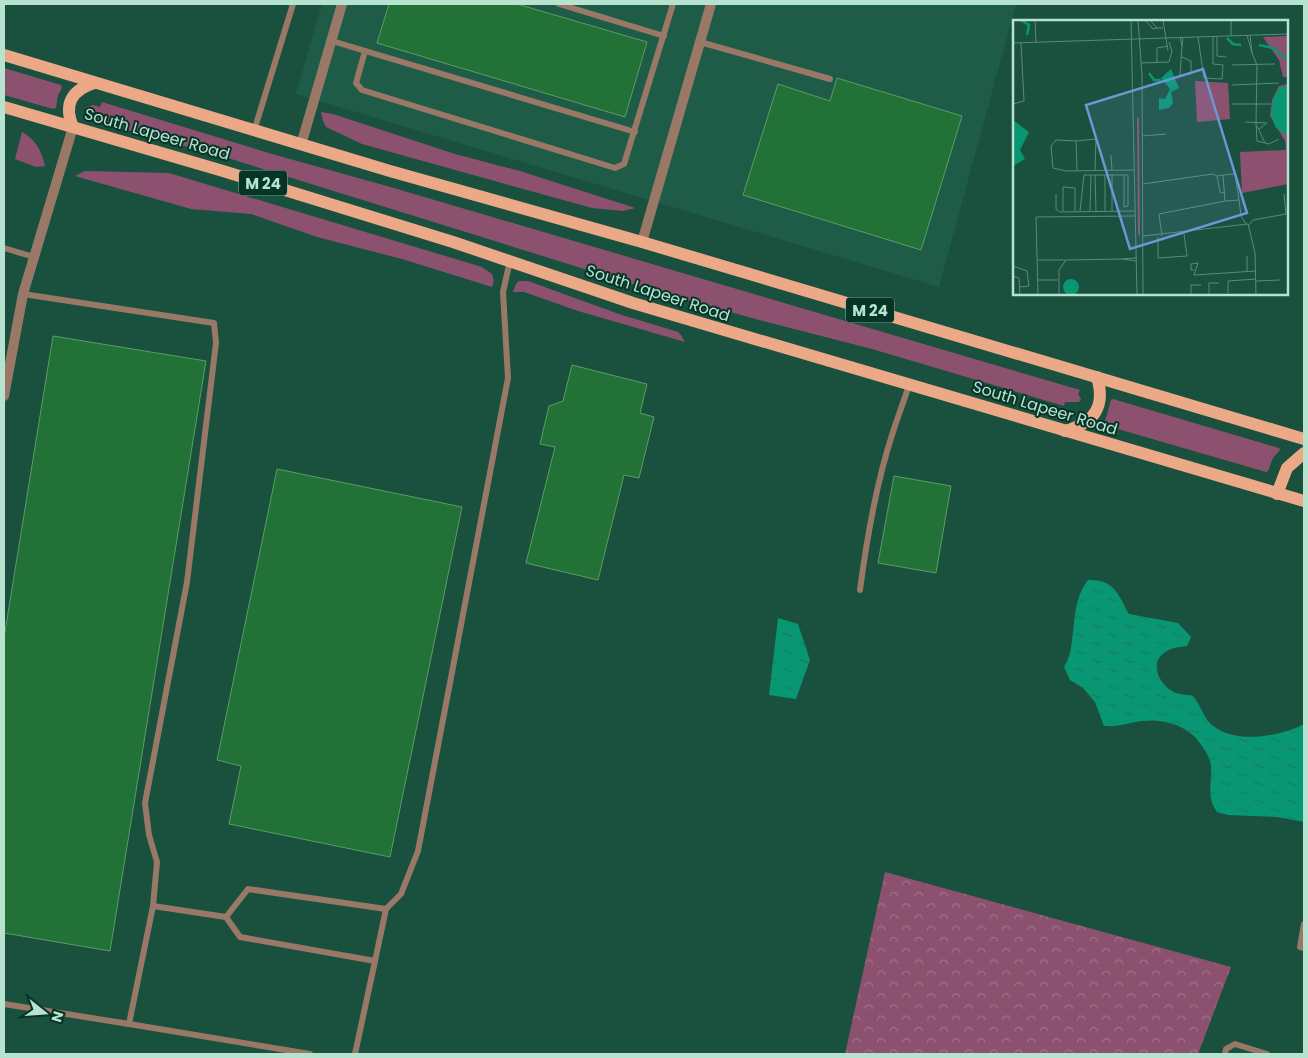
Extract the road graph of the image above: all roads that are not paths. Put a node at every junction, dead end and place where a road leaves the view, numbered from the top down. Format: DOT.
graph roads {
  1 [pos="293,4"];
  2 [pos="342,4"];
  3 [pos="559,4"];
  4 [pos="673,4"];
  5 [pos="711,4"];
  6 [pos="664,36"];
  7 [pos="332,41"];
  8 [pos="700,42"];
  9 [pos="365,51"];
  10 [pos="4,55"];
  11 [pos="830,79"];
  12 [pos="94,82"];
  13 [pos="4,107"];
  14 [pos="73,127"];
  15 [pos="254,131"];
  16 [pos="635,132"];
  17 [pos="301,144"];
  18 [pos="642,242"];
  19 [pos="4,248"];
  20 [pos="34,257"];
  21 [pos="510,261"];
  22 [pos="23,294"];
  23 [pos="1097,377"];
  24 [pos="909,385"];
  25 [pos="4,396"];
  26 [pos="1064,431"];
  27 [pos="1304,439"];
  28 [pos="1304,453"];
  29 [pos="1278,494"];
  30 [pos="1304,501"];
  31 [pos="860,590"];
  32 [pos="152,906"];
  33 [pos="386,909"];
  34 [pos="226,917"];
  35 [pos="1304,924"];
  36 [pos="1304,948"];
  37 [pos="375,961"];
  38 [pos="4,1004"];
  39 [pos="129,1024"];
  40 [pos="310,1054"];
  41 [pos="355,1054"];
  42 [pos="1225,1054"];
  43 [pos="1267,1054"];
  1 -- 15 [label="lane"];
  2 -- 7 [label="street"];
  3 -- 6 [label="lane"];
  4 -- 6 [label="lane"];
  5 -- 8 [label="street"];
  6 -- 16 [label="lane"];
  7 -- 9 [label="lane"];
  7 -- 17 [label="street"];
  8 -- 11 [label="lane"];
  8 -- 18 [label="street"];
  9 -- 16 [label="lane"];
  9 -- 16 [label="lane"];
  10 -- 12 [label="main road, South Lapeer Road / M 24"];
  12 -- 14 [label="main road"];
  12 -- 15 [label="main road, South Lapeer Road / M 24"];
  13 -- 14 [label="main road, South Lapeer Road / M 24"];
  14 -- 20 [label="street"];
  14 -- 21 [label="main road, South Lapeer Road / M 24"];
  15 -- 17 [label="main road, South Lapeer Road / M 24"];
  17 -- 18 [label="main road, South Lapeer Road / M 24"];
  18 -- 23 [label="main road, South Lapeer Road / M 24"];
  19 -- 20 [label="lane"];
  20 -- 22 [label="street"];
  21 -- 24 [label="main road, South Lapeer Road / M 24"];
  21 -- 33 [label="lane"];
  22 -- 25 [label="street"];
  22 -- 32 [label="lane"];
  23 -- 26 [label="main road"];
  23 -- 27 [label="main road, South Lapeer Road / M 24"];
  24 -- 26 [label="main road, South Lapeer Road / M 24"];
  24 -- 31 [label="lane"];
  26 -- 29 [label="main road, South Lapeer Road / M 24"];
  28 -- 29 [label="main road"];
  29 -- 30 [label="main road, South Lapeer Road / M 24"];
  32 -- 34 [label="lane"];
  32 -- 39 [label="lane"];
  33 -- 34 [label="lane"];
  33 -- 37 [label="lane"];
  34 -- 37 [label="lane"];
  35 -- 36 [label="lane"];
  37 -- 41 [label="lane"];
  38 -- 39 [label="lane"];
  39 -- 40 [label="lane"];
  42 -- 43 [label="lane"];
}
